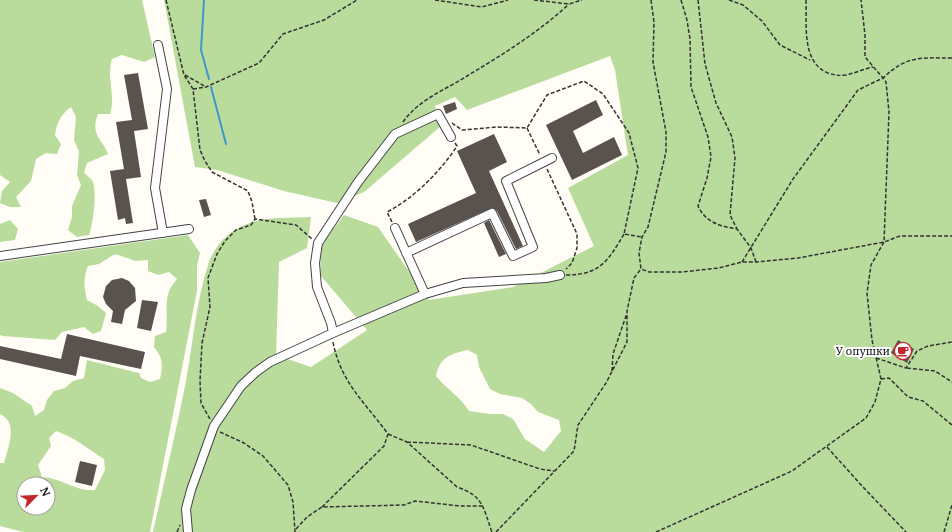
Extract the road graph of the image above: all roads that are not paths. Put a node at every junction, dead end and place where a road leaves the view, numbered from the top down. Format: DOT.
graph roads {
  1 [pos="158,45"];
  2 [pos="451,137"];
  3 [pos="552,158"];
  4 [pos="395,228"];
  5 [pos="189,229"];
  6 [pos="163,233"];
  7 [pos="406,253"];
  8 [pos="0,256"];
  9 [pos="560,275"];
  10 [pos="425,294"];
  11 [pos="333,333"];
  12 [pos="188,532"];
  1 -- 6 [label="street"];
  2 -- 11 [label="street"];
  3 -- 7 [label="street"];
  4 -- 7 [label="street"];
  5 -- 6 [label="street"];
  6 -- 8 [label="street"];
  7 -- 10 [label="street"];
  9 -- 10 [label="street"];
  10 -- 11 [label="street"];
  11 -- 12 [label="street"];
}
